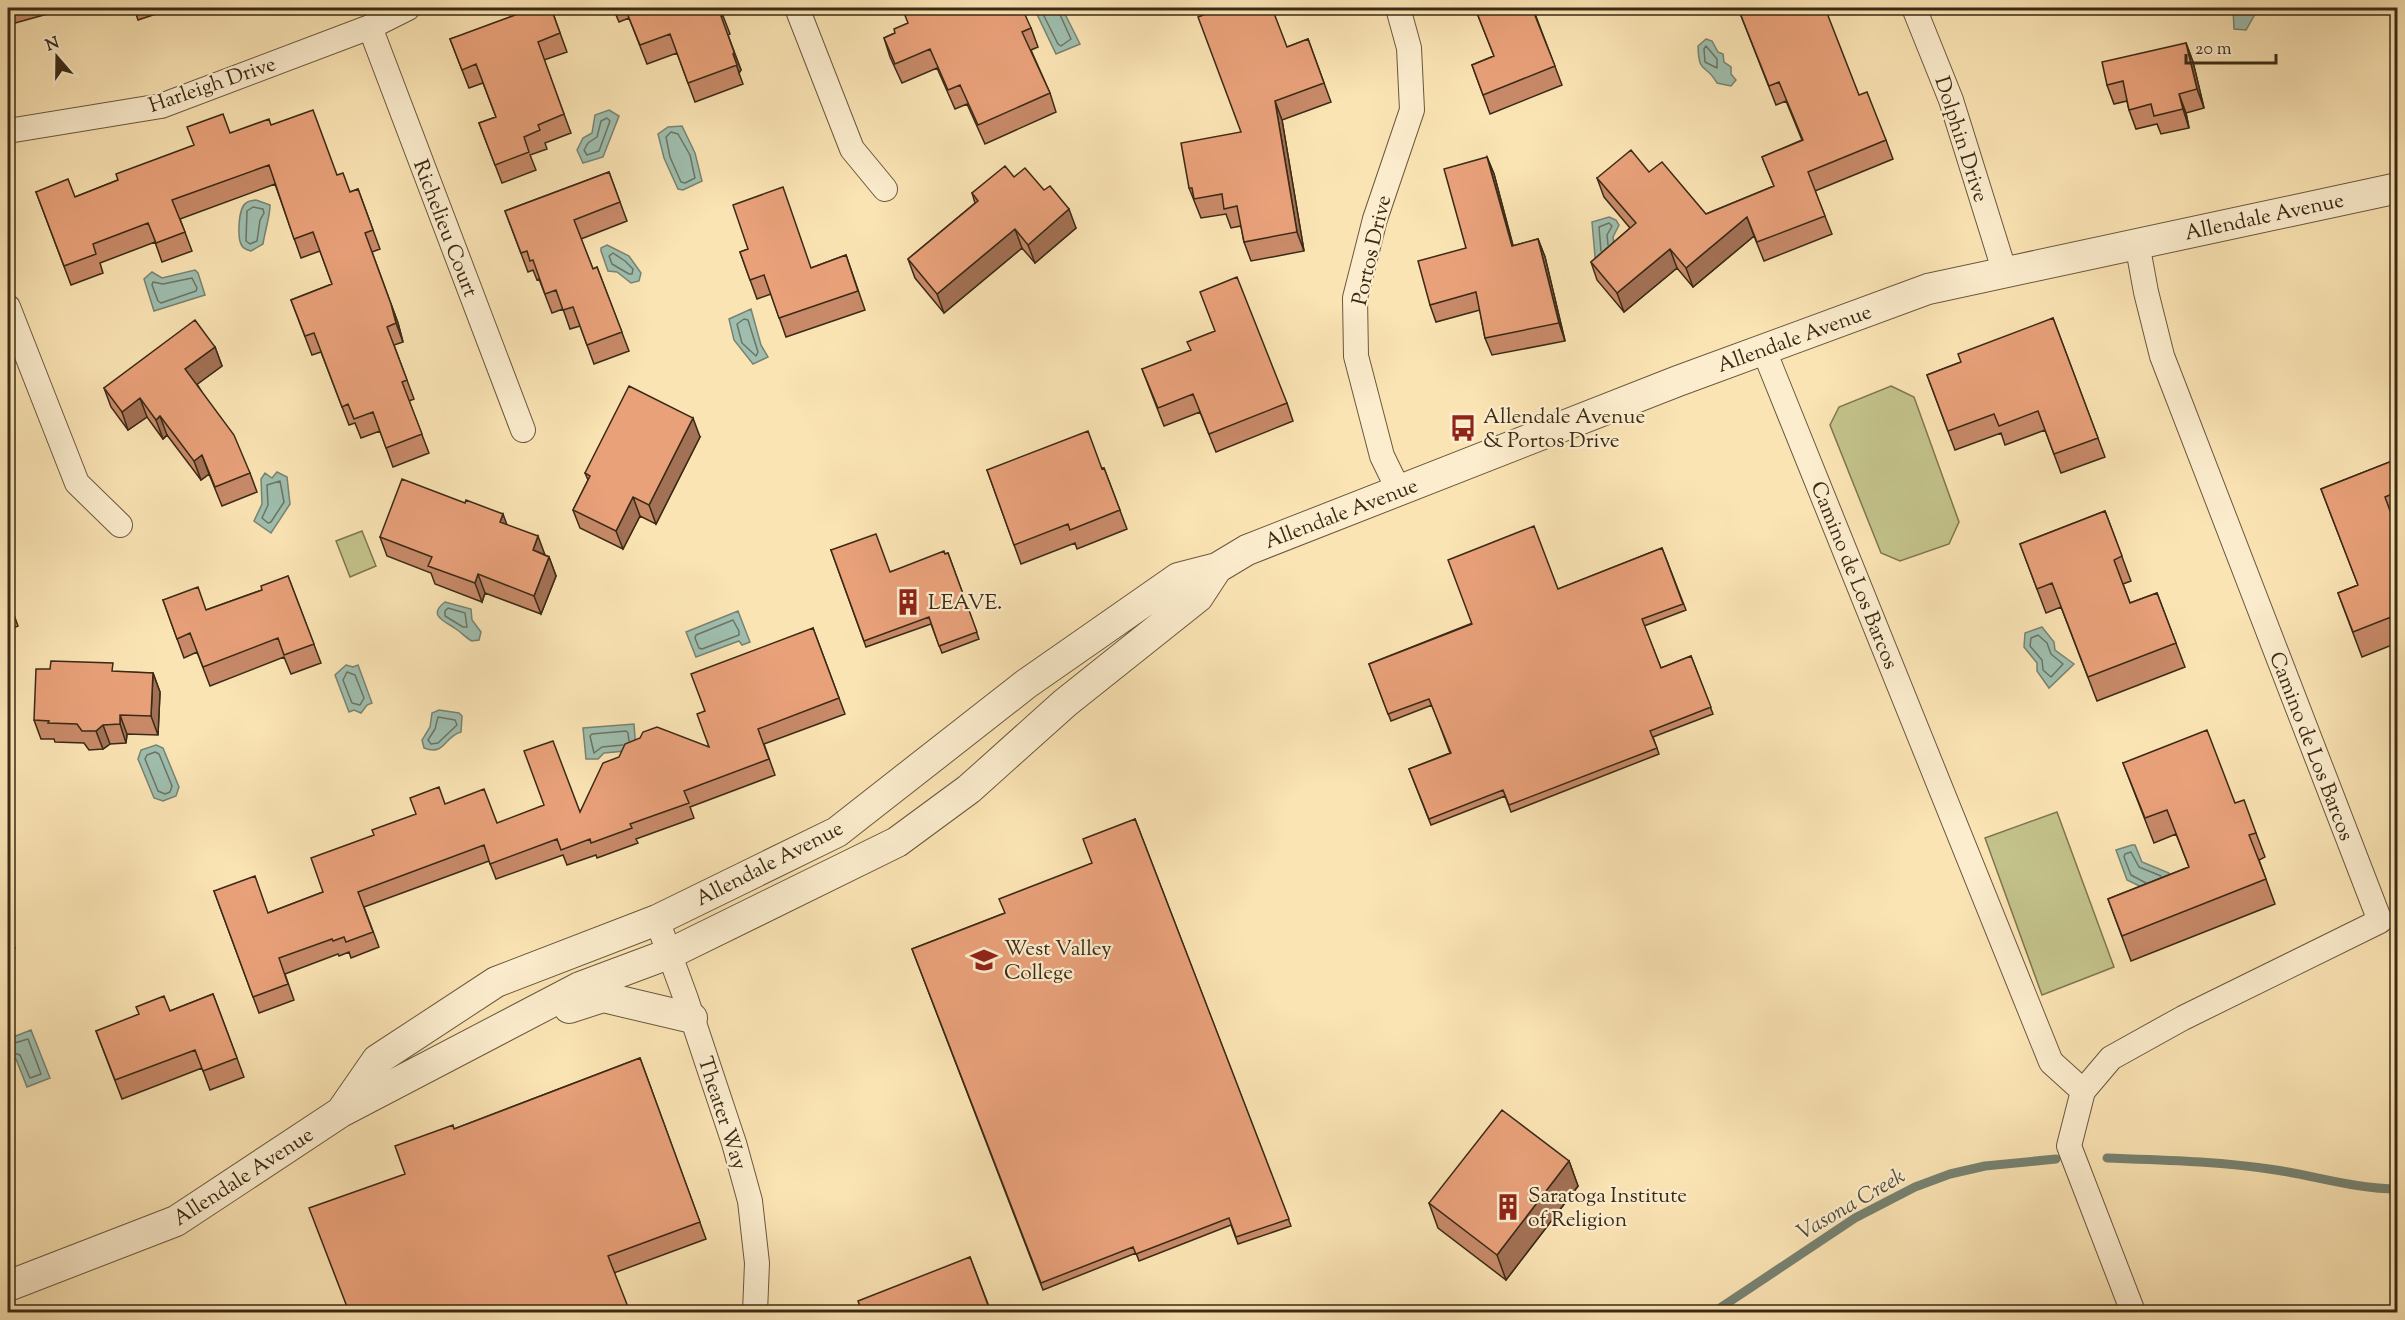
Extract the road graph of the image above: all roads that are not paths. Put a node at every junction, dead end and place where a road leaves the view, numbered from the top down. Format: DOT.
graph roads {
  1 [pos="408,8"];
  2 [pos="797,8"];
  3 [pos="1398,8"];
  4 [pos="1914,8"];
  5 [pos="370,27"];
  6 [pos="8,131"];
  7 [pos="2397,188"];
  8 [pos="885,189"];
  9 [pos="2137,243"];
  10 [pos="2005,273"];
  11 [pos="8,307"];
  12 [pos="1763,348"];
  13 [pos="523,430"];
  14 [pos="1399,491"];
  15 [pos="120,525"];
  16 [pos="1217,568"];
  17 [pos="657,920"];
  18 [pos="670,952"];
  19 [pos="692,1018"];
  20 [pos="503,1029"];
  21 [pos="2083,1091"];
  22 [pos="341,1112"];
  23 [pos="8,1286"];
  24 [pos="755,1312"];
  25 [pos="2133,1312"];
  1 -- 5 [label="street, Harleigh Drive"];
  2 -- 8 [label="street"];
  3 -- 14 [label="street, Portos Drive"];
  4 -- 10 [label="street, Dolphin Drive"];
  5 -- 6 [label="street, Harleigh Drive"];
  5 -- 13 [label="street, Richelieu Court"];
  7 -- 9 [label="street, Allendale Avenue"];
  9 -- 10 [label="street, Allendale Avenue"];
  9 -- 21 [label="street, Camino de Los Barcos"];
  10 -- 12 [label="street, Allendale Avenue"];
  11 -- 15 [label="street"];
  12 -- 14 [label="street, Allendale Avenue"];
  12 -- 21 [label="street, Camino de Los Barcos"];
  14 -- 16 [label="street, Allendale Avenue"];
  16 -- 17 [label="street, Allendale Avenue"];
  16 -- 18 [label="street, Allendale Avenue"];
  17 -- 18 [label="street, Theater Way"];
  17 -- 22 [label="street, Allendale Avenue"];
  18 -- 19 [label="street, Theater Way"];
  18 -- 20 [label="street, Allendale Avenue"];
  19 -- 20 [label="street"];
  19 -- 24 [label="street, Theater Way"];
  20 -- 22 [label="street, Allendale Avenue"];
  21 -- 25 [label="street, Camino de Los Barcos"];
  22 -- 23 [label="street, Allendale Avenue"];
}
